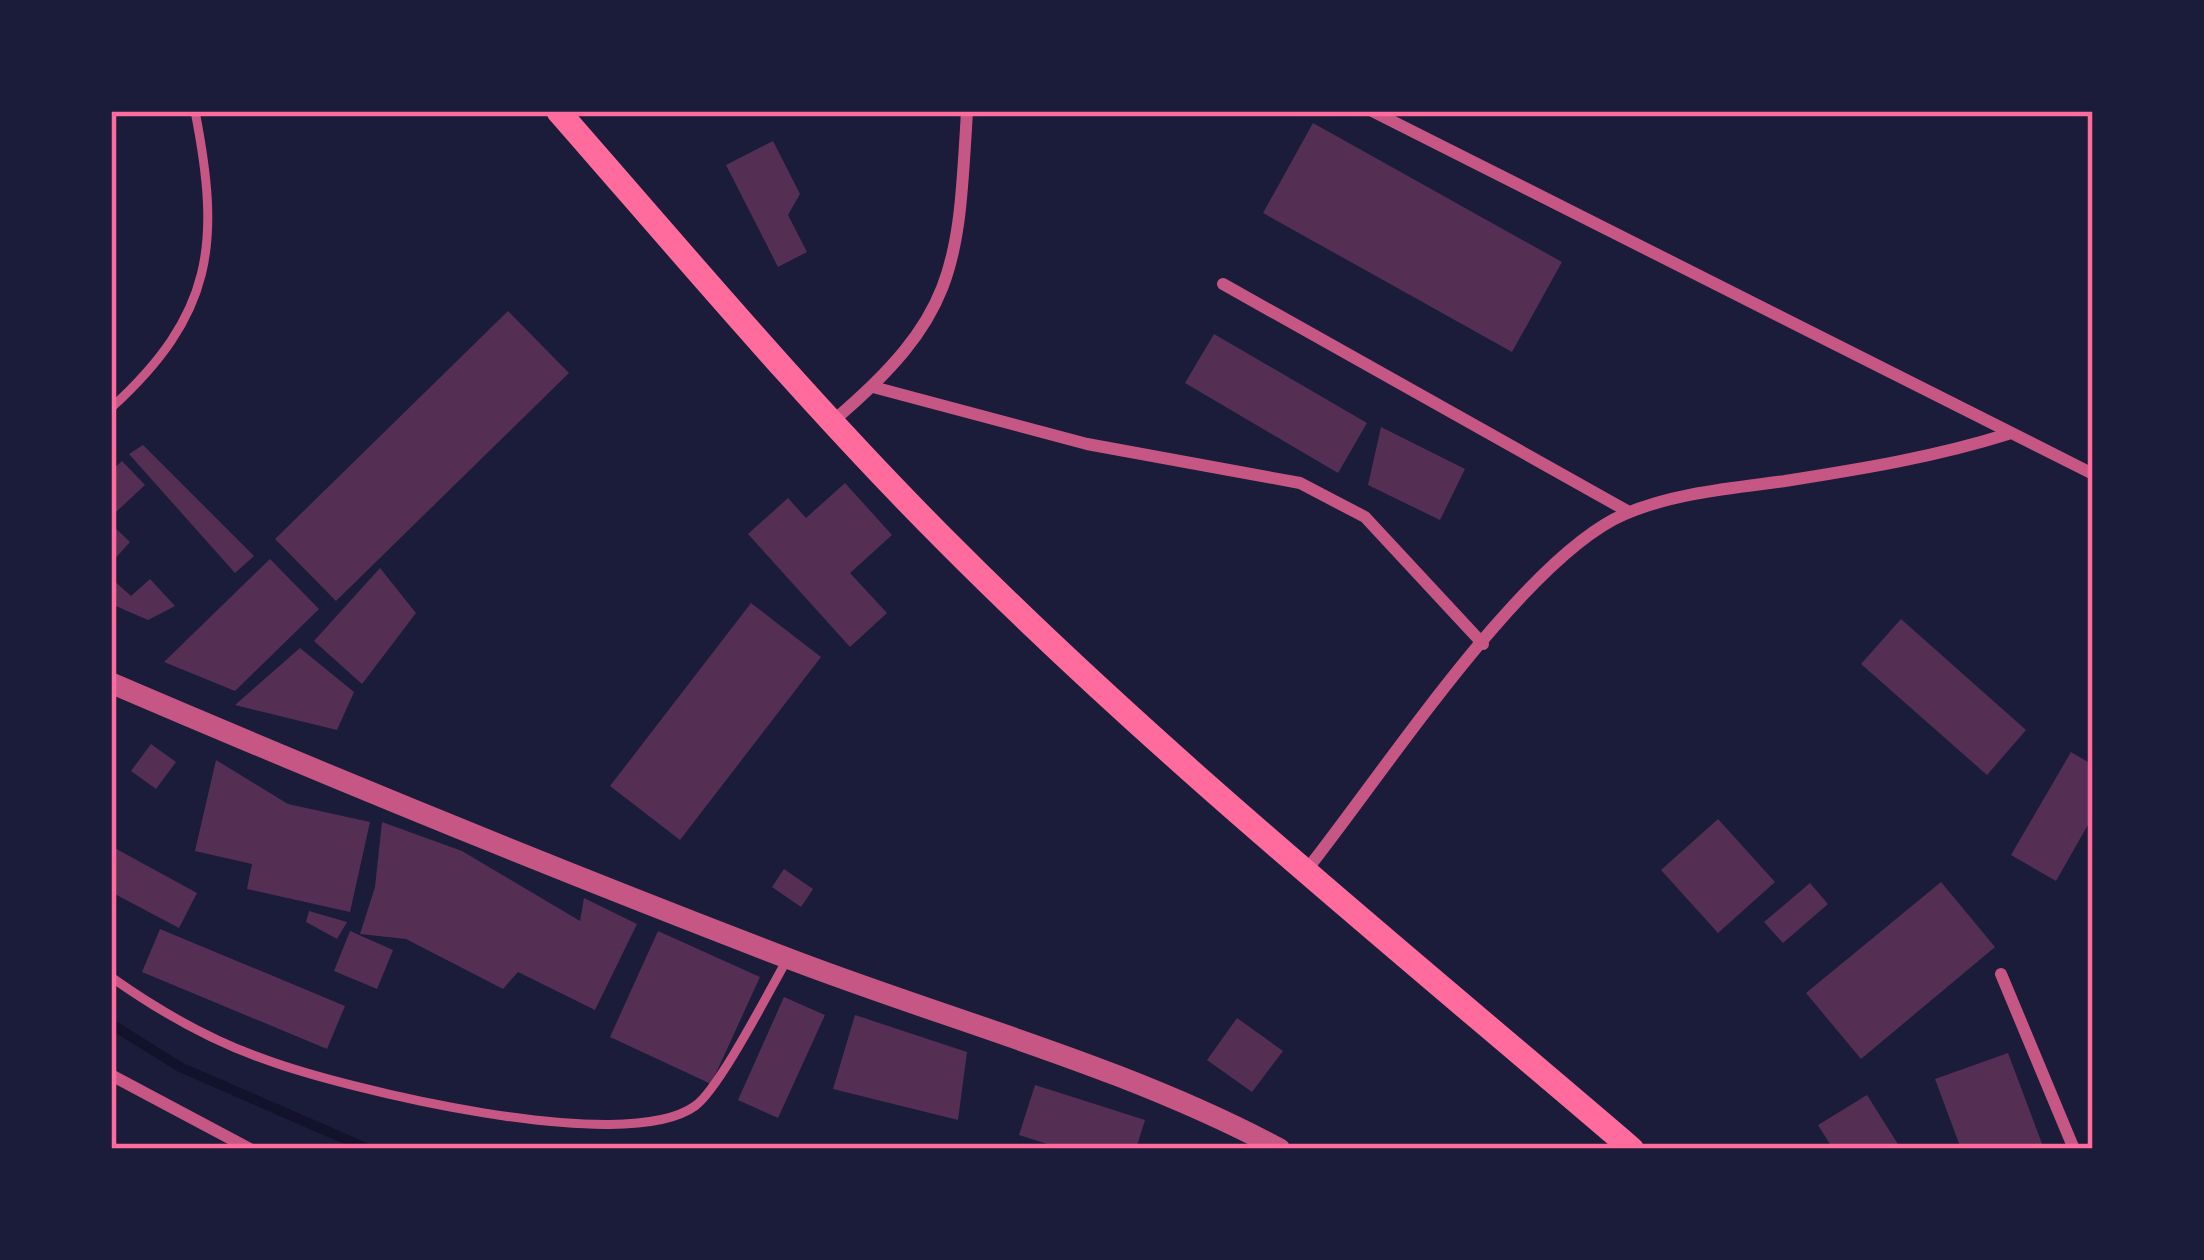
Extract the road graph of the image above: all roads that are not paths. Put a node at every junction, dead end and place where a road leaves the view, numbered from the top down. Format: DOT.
graph roads {
  1 [pos="195,111"];
  2 [pos="558,111"];
  3 [pos="967,111"];
  4 [pos="1372,111"];
  5 [pos="1223,284"];
  6 [pos="873,388"];
  7 [pos="111,408"];
  8 [pos="833,421"];
  9 [pos="2008,434"];
  10 [pos="2093,474"];
  11 [pos="1628,512"];
  12 [pos="1483,644"];
  13 [pos="111,683"];
  14 [pos="1305,873"];
  15 [pos="788,958"];
  16 [pos="2001,974"];
  17 [pos="111,977"];
  18 [pos="111,1075"];
  19 [pos="250,1149"];
  20 [pos="1280,1149"];
  21 [pos="1632,1149"];
  22 [pos="2074,1149"];
  1 -- 7 [label="lane"];
  2 -- 8 [label="main road"];
  3 -- 6 [label="street"];
  4 -- 9 [label="street"];
  5 -- 11 [label="street"];
  6 -- 8 [label="street"];
  6 -- 12 [label="street"];
  8 -- 14 [label="main road"];
  9 -- 10 [label="street"];
  9 -- 11 [label="street"];
  11 -- 12 [label="street"];
  12 -- 14 [label="street"];
  13 -- 15 [label="street"];
  14 -- 21 [label="main road"];
  15 -- 17 [label="lane"];
  15 -- 20 [label="street"];
  16 -- 22 [label="street"];
  18 -- 19 [label="street"];
}
